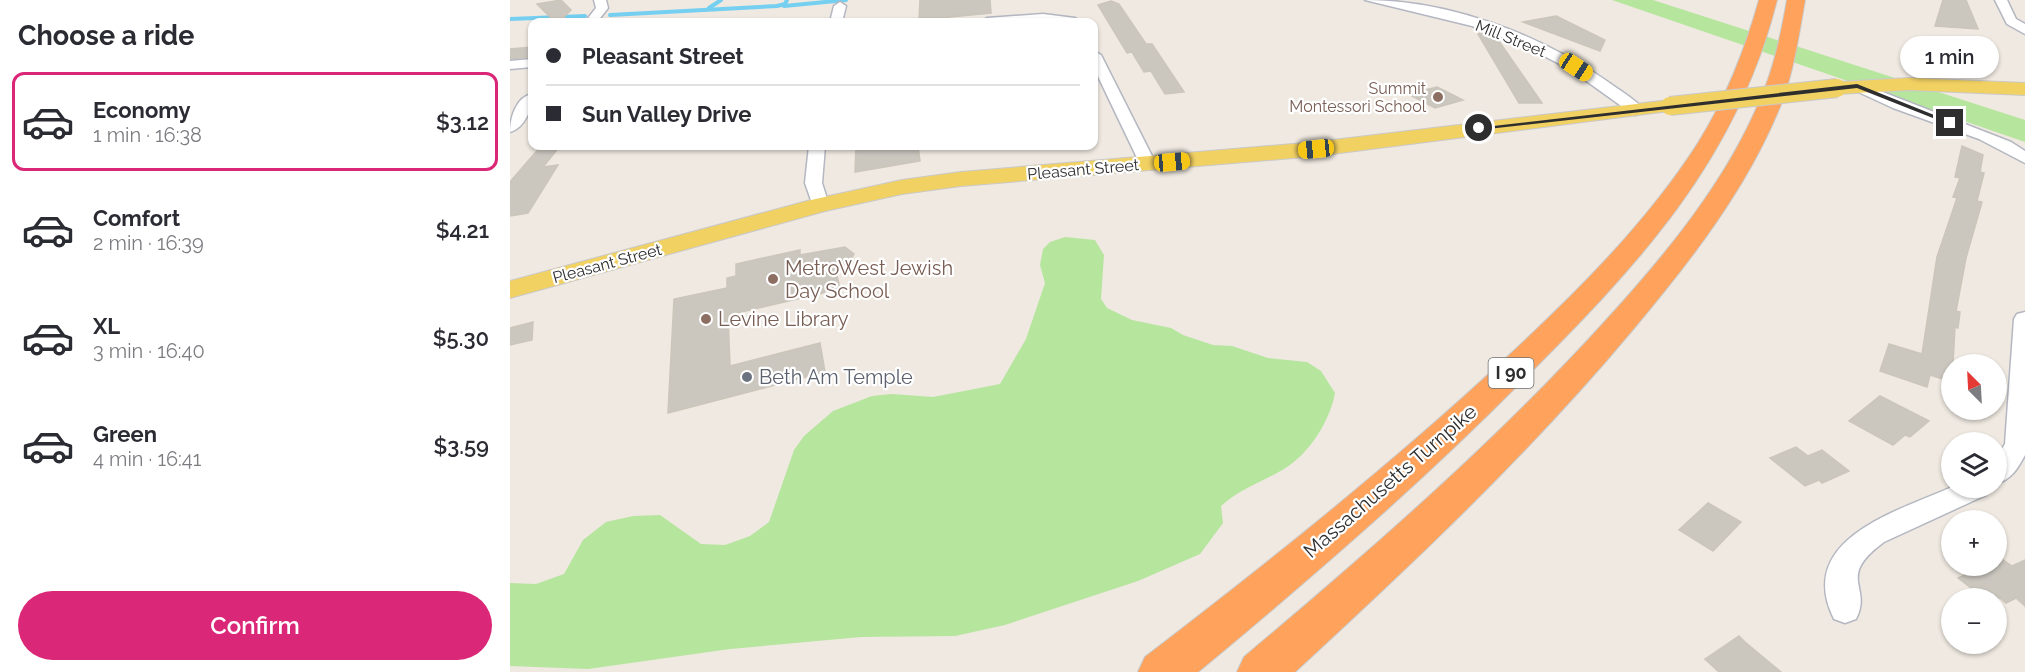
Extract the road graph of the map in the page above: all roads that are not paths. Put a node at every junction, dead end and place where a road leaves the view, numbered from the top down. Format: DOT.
graph roads {
  1 [pos="600,0"];
  2 [pos="1371,0"];
  3 [pos="1768,0"];
  4 [pos="1796,0"];
  5 [pos="2001,0"];
  6 [pos="840,6"];
  7 [pos="594,18"];
  8 [pos="837,18"];
  9 [pos="2025,30"];
  10 [pos="528,63"];
  11 [pos="1098,63"];
  12 [pos="510,65"];
  13 [pos="1857,86"];
  14 [pos="2025,89"];
  15 [pos="528,103"];
  16 [pos="1636,110"];
  17 [pos="510,127"];
  18 [pos="817,150"];
  19 [pos="2025,158"];
  20 [pos="1148,164"];
  21 [pos="820,205"];
  22 [pos="510,290"];
  23 [pos="2025,319"];
  24 [pos="2007,463"];
  25 [pos="1954,498"];
  26 [pos="1845,610"];
  27 [pos="1162,672"];
  28 [pos="1261,672"];
  1 -- 7 [label="street"];
  2 -- 16 [label="street, Mill Street"];
  3 -- 27 [label="highway, Massachusetts Turnpike / I 90"];
  4 -- 28 [label="highway, I 90"];
  5 -- 9 [label="street"];
  6 -- 8 [label="street"];
  10 -- 12 [label="street"];
  11 -- 20 [label="street"];
  13 -- 14 [label="main road, Pleasant Street"];
  13 -- 16 [label="main road, Pleasant Street, bridge"];
  13 -- 19 [label="street"];
  15 -- 17 [label="street"];
  16 -- 20 [label="main road, Pleasant Street"];
  18 -- 21 [label="street"];
  20 -- 21 [label="main road, Pleasant Street"];
  21 -- 22 [label="main road, Pleasant Street"];
  23 -- 24 [label="street"];
  25 -- 26 [label="street"];
}
